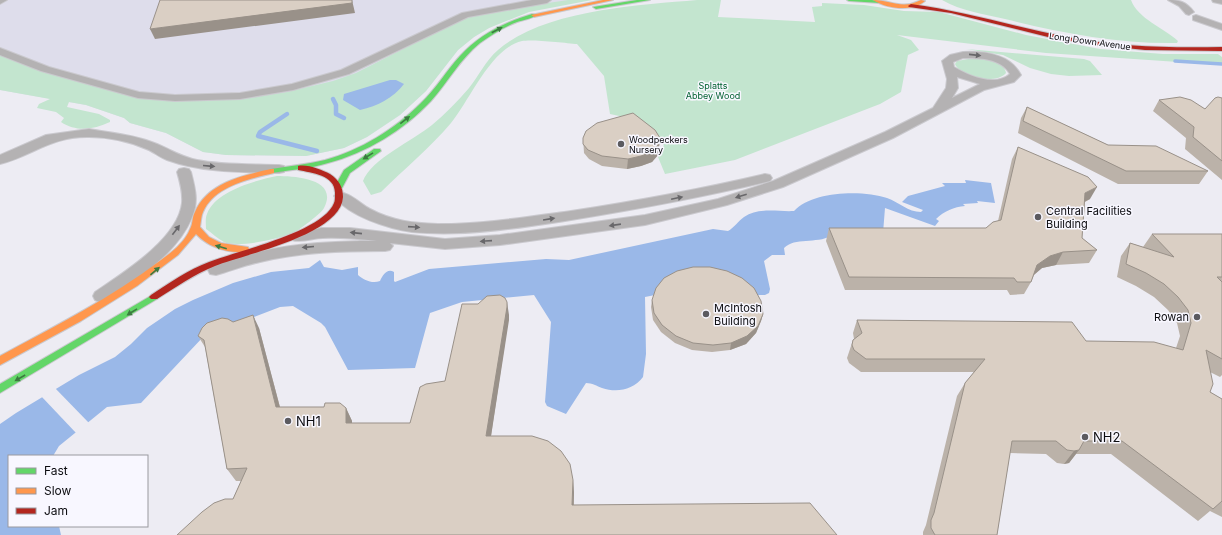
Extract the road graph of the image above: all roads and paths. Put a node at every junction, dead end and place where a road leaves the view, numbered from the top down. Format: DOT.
graph roads {
  1 [pos="547,0"];
  2 [pos="611,0"];
  3 [pos="648,0"];
  4 [pos="849,0"];
  5 [pos="924,0"];
  6 [pos="929,0"];
  7 [pos="1172,0"];
  8 [pos="1216,0"];
  9 [pos="878,1"];
  10 [pos="1222,1"];
  11 [pos="911,6"];
  12 [pos="961,13"];
  13 [pos="1221,27"];
  14 [pos="490,45"];
  15 [pos="1222,49"];
  16 [pos="0,51"];
  17 [pos="950,70"];
  18 [pos="995,83"];
  19 [pos="932,113"];
  20 [pos="394,140"];
  21 [pos="171,157"];
  22 [pos="0,160"];
  23 [pos="830,161"];
  24 [pos="293,167"];
  25 [pos="279,169"];
  26 [pos="184,172"];
  27 [pos="340,191"];
  28 [pos="201,207"];
  29 [pos="196,228"];
  30 [pos="297,237"];
  31 [pos="445,244"];
  32 [pos="253,249"];
  33 [pos="150,300"];
  34 [pos="48,332"];
  35 [pos="0,361"];
  36 [pos="0,389"];
  1 -- 16 [label="street"];
  24 -- 2 [label="street, one-way"];
  3 -- 14 [label="street"];
  4 -- 9 [label="street, Long Down Avenue"];
  5 -- 11 [label="street"];
  6 -- 12 [label="street, Long Down Avenue"];
  7 -- 13 [label="street"];
  8 -- 10 [label="street"];
  9 -- 11 [label="street, Long Down Avenue"];
  11 -- 12 [label="street, Long Down Avenue"];
  12 -- 15 [label="street, Long Down Avenue"];
  17 -- 18 [label="street"];
  17 -- 18 [label="street, one-way"];
  17 -- 19 [label="street"];
  18 -- 19 [label="street"];
  19 -- 23 [label="street"];
  20 -- 27 [label="street, one-way"];
  21 -- 22 [label="street"];
  21 -- 25 [label="street, one-way"];
  21 -- 26 [label="street"];
  27 -- 23 [label="street, one-way"];
  23 -- 31 [label="street, one-way"];
  24 -- 25 [label="street"];
  24 -- 27 [label="street"];
  25 -- 28 [label="street"];
  26 -- 28 [label="street"];
  34 -- 26 [label="street, one-way"];
  27 -- 30 [label="street"];
  28 -- 29 [label="street"];
  32 -- 29 [label="street, one-way"];
  34 -- 29 [label="street, one-way"];
  31 -- 30 [label="street, one-way"];
  30 -- 32 [label="street"];
  31 -- 33 [label="street, one-way"];
  32 -- 33 [label="street"];
  33 -- 36 [label="street, one-way"];
  34 -- 35 [label="street"];
}
